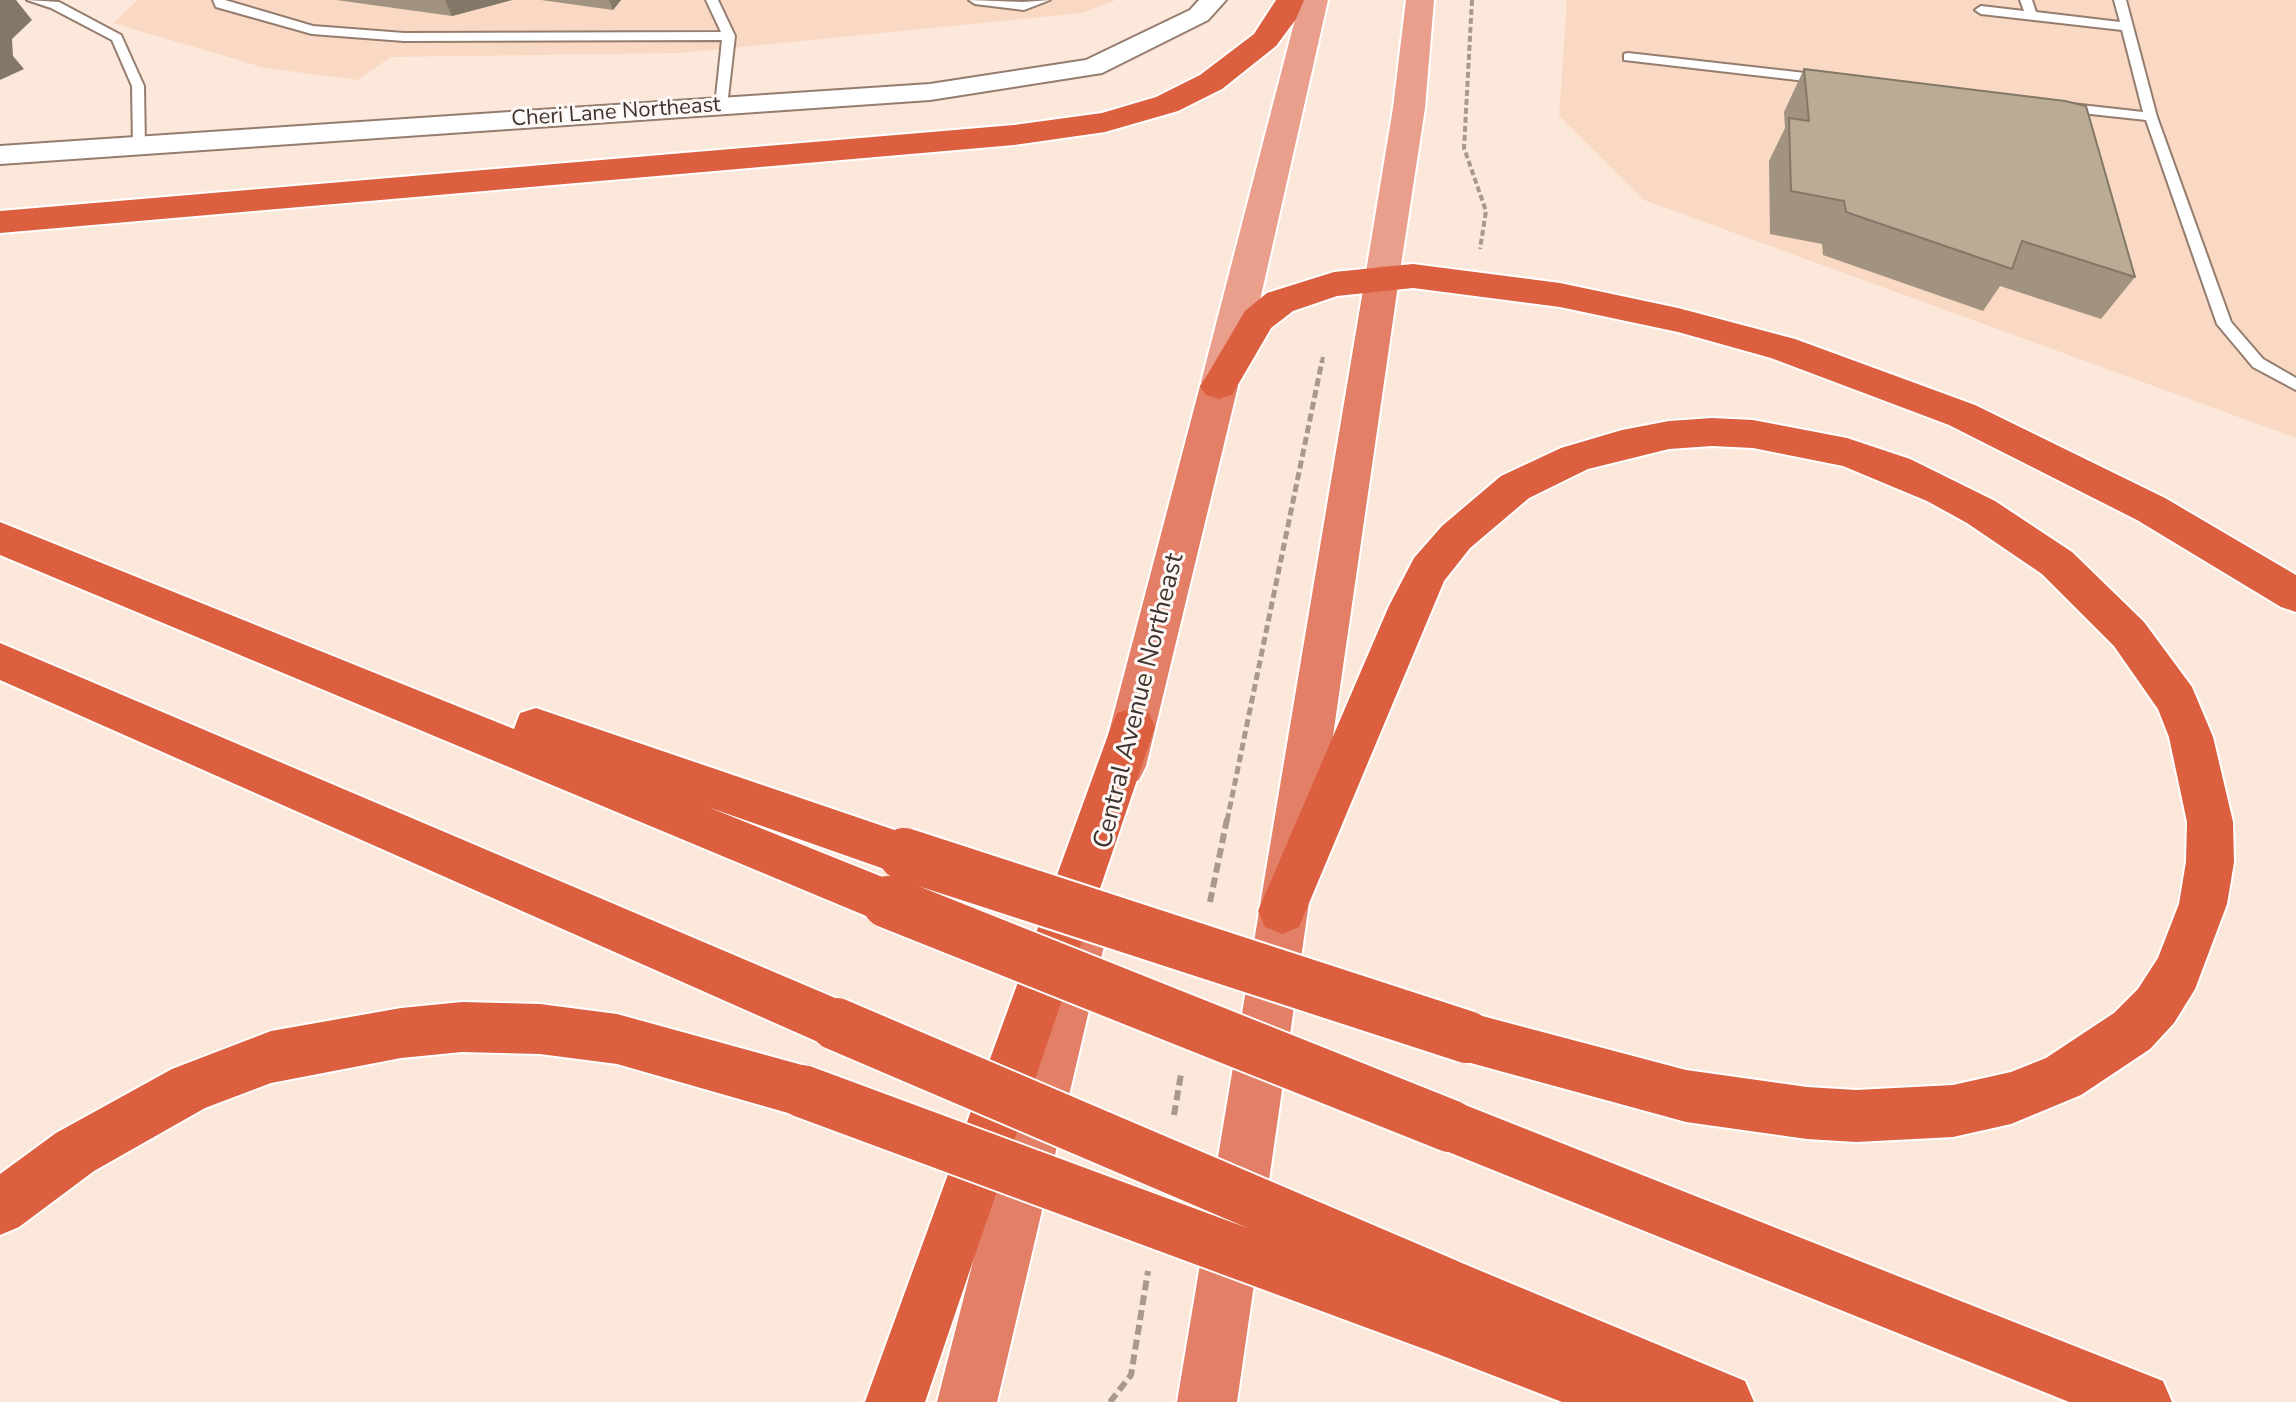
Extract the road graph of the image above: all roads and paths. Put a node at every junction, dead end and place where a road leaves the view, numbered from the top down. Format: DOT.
graph roads {
  1 [pos="33,0"];
  2 [pos="219,0"];
  3 [pos="712,0"];
  4 [pos="975,0"];
  5 [pos="1044,0"];
  6 [pos="1213,0"];
  7 [pos="1290,0"];
  8 [pos="1314,0"];
  9 [pos="1420,0"];
  10 [pos="1472,0"];
  11 [pos="2026,0"];
  12 [pos="2122,1"];
  13 [pos="1981,10"];
  14 [pos="2031,15"];
  15 [pos="2128,27"];
  16 [pos="729,36"];
  17 [pos="1628,57"];
  18 [pos="1833,80"];
  19 [pos="2050,105"];
  20 [pos="721,106"];
  21 [pos="2151,117"];
  22 [pos="140,145"];
  23 [pos="0,155"];
  24 [pos="0,222"];
  25 [pos="1382,278"];
  26 [pos="1471,281"];
  27 [pos="1374,332"];
  28 [pos="2296,385"];
  29 [pos="1219,386"];
  30 [pos="0,538"];
  31 [pos="71,567"];
  32 [pos="2296,595"];
  33 [pos="0,661"];
  34 [pos="1133,727"];
  35 [pos="1209,905"];
  36 [pos="1282,911"];
  37 [pos="1183,1061"];
  38 [pos="1173,1124"];
  39 [pos="0,1208"];
  40 [pos="1149,1265"];
  41 [pos="1437,1303"];
  42 [pos="895,1402"];
  43 [pos="967,1402"];
  44 [pos="1110,1402"];
  45 [pos="1207,1402"];
  46 [pos="1640,1402"];
  47 [pos="1724,1402"];
  48 [pos="2142,1402"];
  1 -- 22 [label="lane"];
  2 -- 16 [label="lane"];
  3 -- 16 [label="lane"];
  4 -- 5 [label="lane"];
  6 -- 20 [label="street, Cheri Lane Northeast"];
  7 -- 24 [label="highway"];
  8 -- 29 [label="main road, Central Avenue Northeast"];
  9 -- 25 [label="main road"];
  10 -- 26 [label="path"];
  11 -- 14 [label="lane"];
  12 -- 15 [label="lane"];
  13 -- 14 [label="lane"];
  14 -- 15 [label="lane"];
  15 -- 21 [label="lane"];
  16 -- 20 [label="lane"];
  17 -- 18 [label="lane"];
  19 -- 21 [label="lane"];
  20 -- 22 [label="street, Cheri Lane Northeast"];
  21 -- 28 [label="lane"];
  22 -- 23 [label="street, Cheri Lane Northeast"];
  25 -- 26 [label="highway"];
  25 -- 27 [label="highway"];
  25 -- 29 [label="highway"];
  26 -- 32 [label="highway"];
  27 -- 35 [label="path"];
  27 -- 36 [label="highway"];
  29 -- 34 [label="highway, Central Avenue Northeast"];
  30 -- 31 [label="highway"];
  31 -- 36 [label="highway, bridge"];
  31 -- 48 [label="highway, bridge"];
  33 -- 41 [label="highway, bridge"];
  34 -- 42 [label="highway"];
  34 -- 43 [label="highway, Central Avenue Northeast"];
  36 -- 45 [label="highway"];
  37 -- 38 [label="path"];
  39 -- 41 [label="highway, bridge"];
  40 -- 44 [label="path"];
  41 -- 46 [label="highway"];
  41 -- 47 [label="highway"];
}
